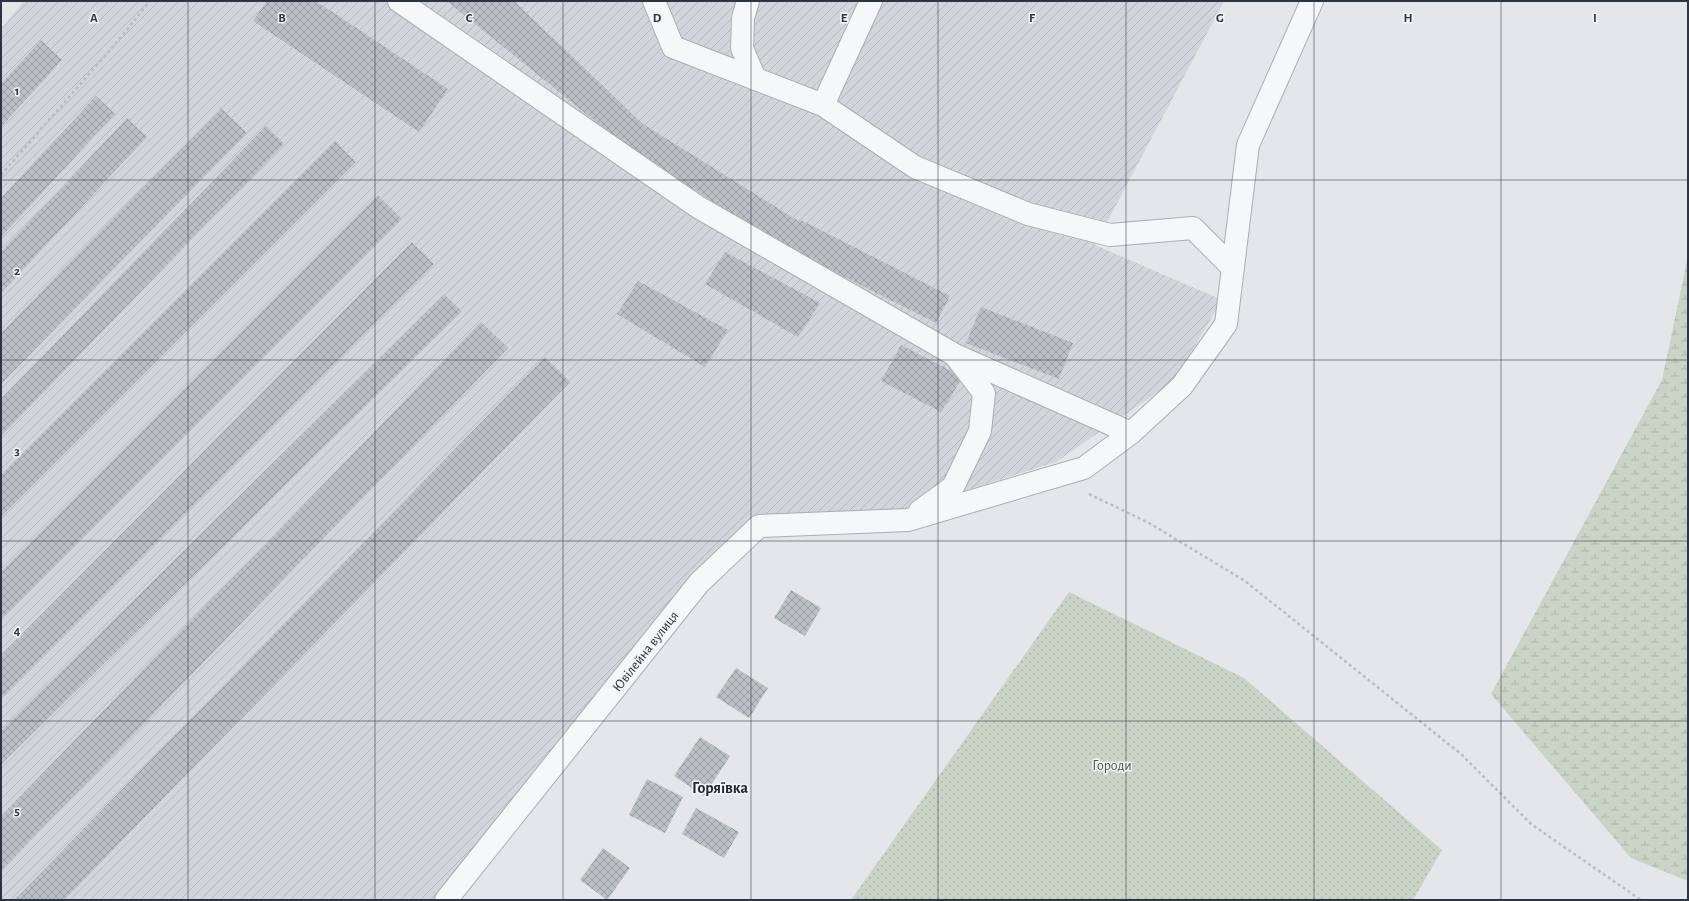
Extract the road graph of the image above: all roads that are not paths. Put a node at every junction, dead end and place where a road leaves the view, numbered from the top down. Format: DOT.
graph roads {
  1 [pos="399,1"];
  2 [pos="654,1"];
  3 [pos="748,1"];
  4 [pos="871,1"];
  5 [pos="1312,1"];
  6 [pos="755,79"];
  7 [pos="823,105"];
  8 [pos="1232,268"];
  9 [pos="955,355"];
  10 [pos="1131,433"];
  11 [pos="908,520"];
  12 [pos="446,900"];
  1 -- 9 [label="street"];
  2 -- 6 [label="street"];
  3 -- 6 [label="street"];
  4 -- 7 [label="street"];
  5 -- 8 [label="street, Ювілейна вулиця"];
  6 -- 7 [label="street"];
  7 -- 8 [label="street"];
  8 -- 10 [label="street, Ювілейна вулиця"];
  9 -- 10 [label="street"];
  9 -- 11 [label="street"];
  10 -- 11 [label="street, Ювілейна вулиця"];
  11 -- 12 [label="street, Ювілейна вулиця"];
}
